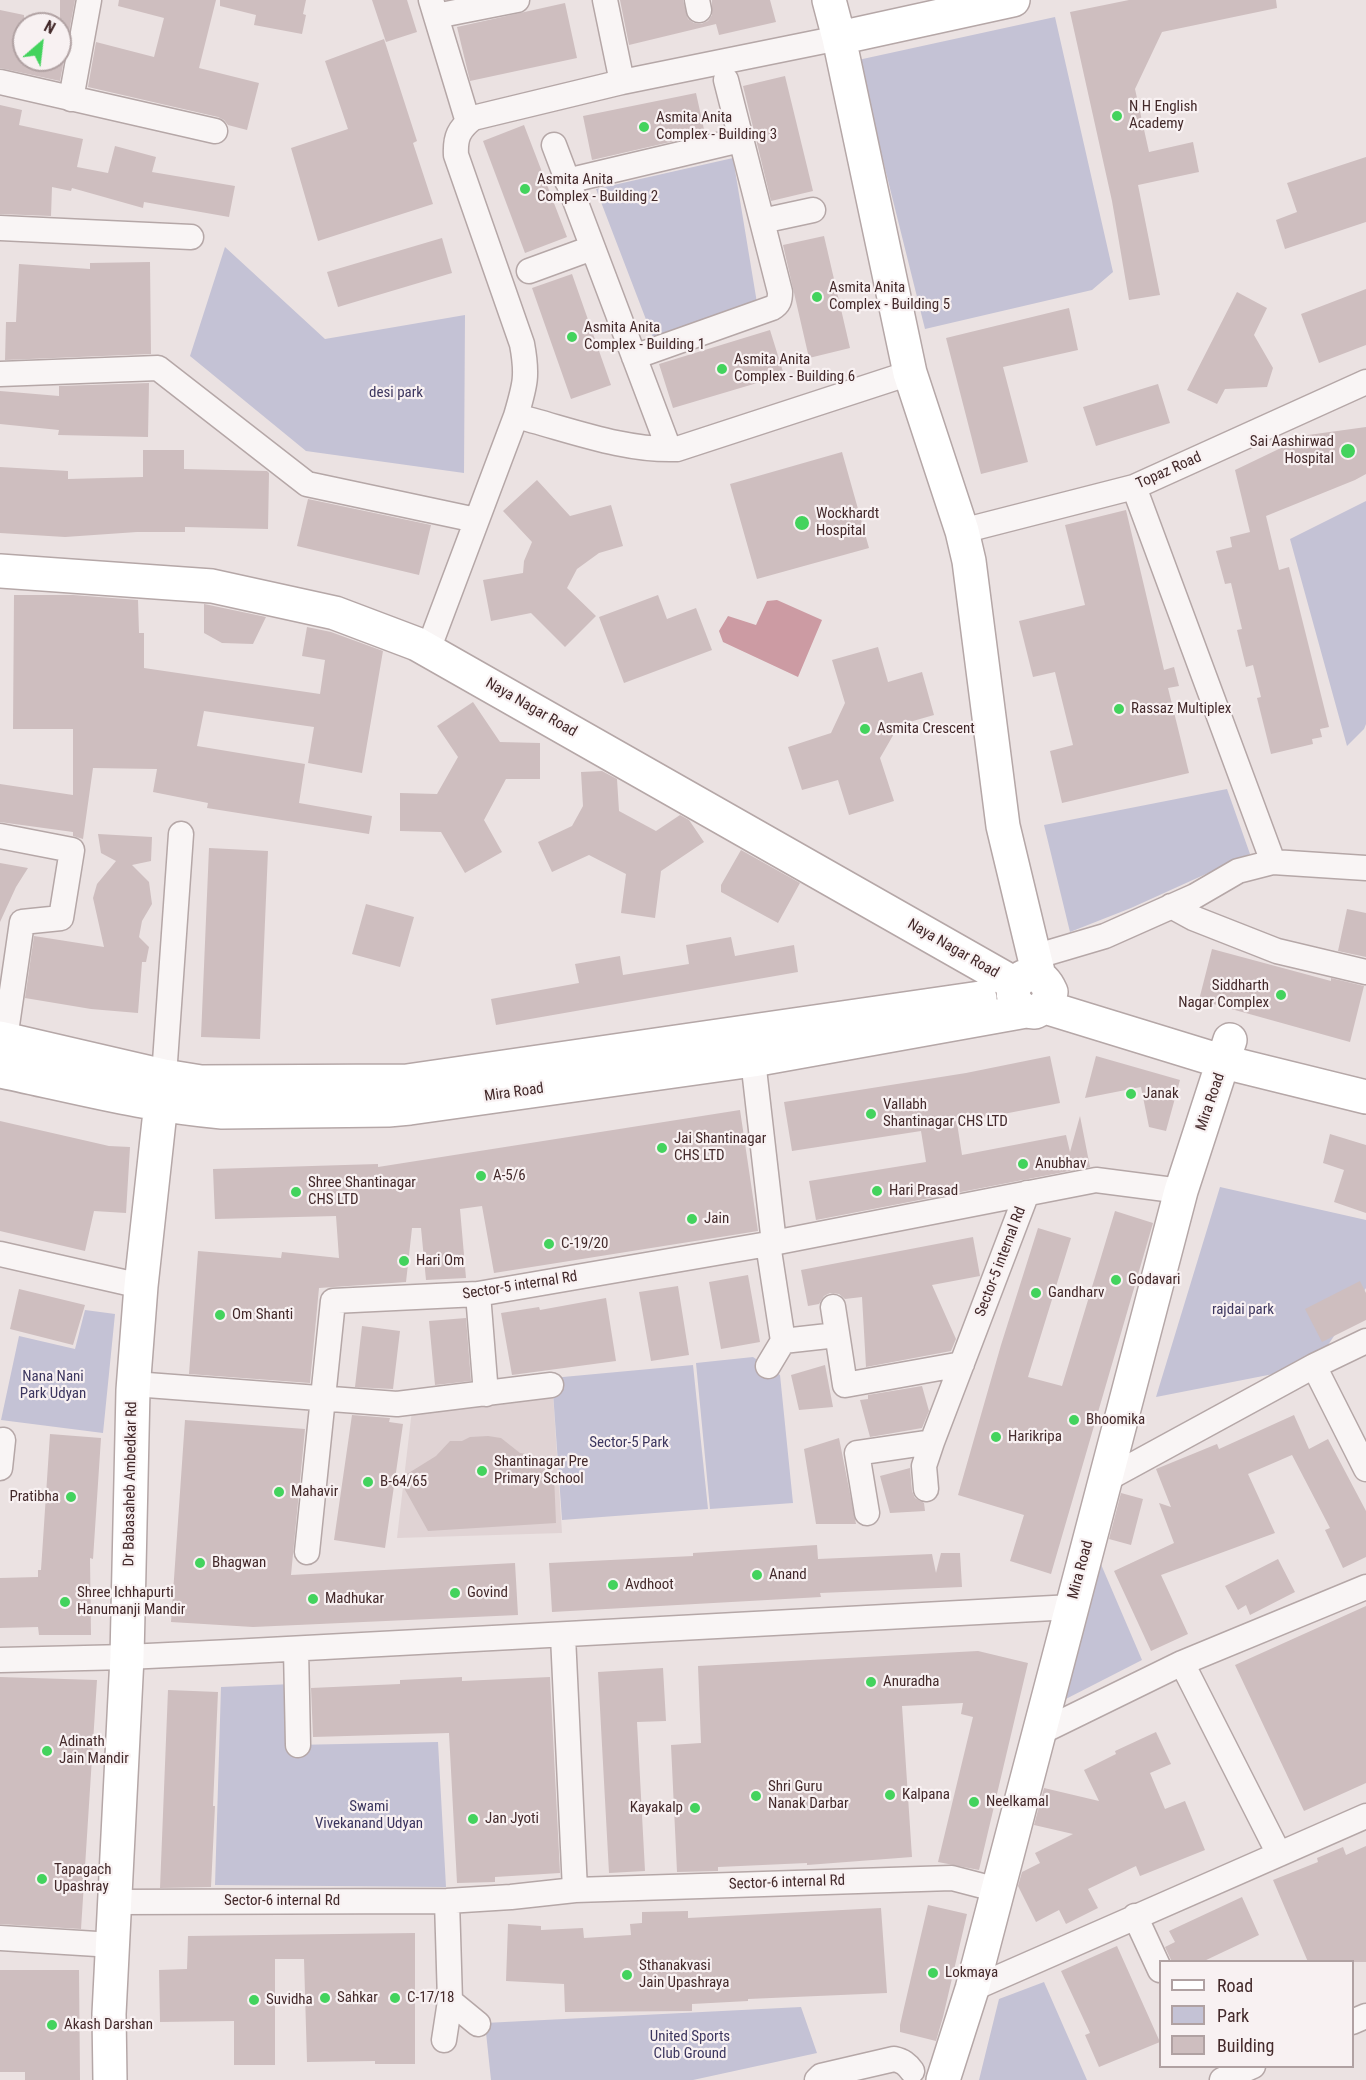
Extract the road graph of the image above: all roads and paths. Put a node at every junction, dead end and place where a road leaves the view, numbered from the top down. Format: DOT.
graph roads {
  1 [pos="89,0"];
  2 [pos="517,0"];
  3 [pos="604,0"];
  4 [pos="829,0"];
  5 [pos="1013,0"];
  6 [pos="433,8"];
  7 [pos="839,38"];
  8 [pos="726,80"];
  9 [pos="0,82"];
  10 [pos="622,82"];
  11 [pos="71,99"];
  12 [pos="468,122"];
  13 [pos="215,131"];
  14 [pos="740,140"];
  15 [pos="554,145"];
  16 [pos="567,181"];
  17 [pos="813,210"];
  18 [pos="762,221"];
  19 [pos="0,228"];
  20 [pos="191,237"];
  21 [pos="592,248"];
  22 [pos="530,271"];
  23 [pos="634,357"];
  24 [pos="910,373"];
  25 [pos="0,374"];
  26 [pos="1366,382"];
  27 [pos="516,416"];
  28 [pos="669,449"];
  29 [pos="1134,487"];
  30 [pos="476,520"];
  31 [pos="962,531"];
  32 [pos="0,571"];
  33 [pos="429,650"];
  34 [pos="180,834"];
  35 [pos="0,836"];
  36 [pos="1273,862"];
  37 [pos="1366,868"];
  38 [pos="1171,906"];
  39 [pos="1366,972"];
  40 [pos="1032,989"];
  41 [pos="3,1038"];
  42 [pos="1227,1051"];
  43 [pos="753,1060"];
  44 [pos="0,1071"];
  45 [pos="1366,1077"];
  46 [pos="162,1090"];
  47 [pos="1366,1097"];
  48 [pos="1181,1191"];
  49 [pos="1027,1193"];
  50 [pos="771,1243"];
  51 [pos="0,1254"];
  52 [pos="141,1286"];
  53 [pos="478,1294"];
  54 [pos="833,1307"];
  55 [pos="837,1335"];
  56 [pos="783,1341"];
  57 [pos="1366,1341"];
  58 [pos="962,1364"];
  59 [pos="768,1366"];
  60 [pos="1314,1366"];
  61 [pos="134,1384"];
  62 [pos="551,1385"];
  63 [pos="486,1394"];
  64 [pos="322,1400"];
  65 [pos="3,1440"];
  66 [pos="932,1442"];
  67 [pos="0,1468"];
  68 [pos="1366,1469"];
  69 [pos="1105,1480"];
  70 [pos="926,1489"];
  71 [pos="867,1513"];
  72 [pos="307,1552"];
  73 [pos="1366,1587"];
  74 [pos="1072,1607"];
  75 [pos="564,1636"];
  76 [pos="296,1649"];
  77 [pos="126,1658"];
  78 [pos="0,1660"];
  79 [pos="1182,1663"];
  80 [pos="1039,1733"];
  81 [pos="298,1745"];
  82 [pos="1366,1816"];
  83 [pos="1279,1854"];
  84 [pos="575,1890"];
  85 [pos="998,1890"];
  86 [pos="447,1901"];
  87 [pos="116,1902"];
  88 [pos="1135,1916"];
  89 [pos="0,1938"];
  90 [pos="113,1945"];
  91 [pos="1159,1966"];
  92 [pos="972,1989"];
  93 [pos="450,2001"];
  94 [pos="478,2024"];
  95 [pos="444,2040"];
  96 [pos="1251,2068"];
  97 [pos="927,2076"];
  98 [pos="110,2080"];
  99 [pos="817,2080"];
  100 [pos="1222,2080"];
  1 -- 11 [label="street"];
  2 -- 6 [label="street"];
  3 -- 10 [label="street"];
  4 -- 7 [label="street"];
  5 -- 7 [label="street"];
  6 -- 12 [label="street"];
  7 -- 10 [label="street"];
  7 -- 24 [label="street"];
  8 -- 14 [label="street"];
  9 -- 11 [label="street"];
  10 -- 12 [label="street"];
  11 -- 13 [label="street"];
  12 -- 27 [label="street"];
  14 -- 16 [label="street"];
  14 -- 18 [label="street"];
  15 -- 16 [label="street"];
  16 -- 21 [label="street"];
  17 -- 18 [label="street"];
  18 -- 23 [label="street"];
  19 -- 20 [label="street"];
  21 -- 22 [label="street"];
  21 -- 23 [label="street"];
  23 -- 28 [label="street"];
  24 -- 28 [label="street"];
  24 -- 31 [label="street"];
  25 -- 30 [label="street"];
  26 -- 29 [label="street, Topaz Road"];
  27 -- 28 [label="street"];
  27 -- 30 [label="street"];
  29 -- 31 [label="street, Topaz Road"];
  29 -- 36 [label="street"];
  30 -- 33 [label="street"];
  31 -- 40 [label="street"];
  32 -- 33 [label="street, Naya Nagar Road"];
  33 -- 40 [label="street, Naya Nagar Road"];
  34 -- 46 [label="street"];
  35 -- 41 [label="street"];
  36 -- 37 [label="street"];
  36 -- 38 [label="street"];
  38 -- 39 [label="street"];
  38 -- 40 [label="street"];
  40 -- 42 [label="street, Mira Road"];
  40 -- 43 [label="street, Mira Road"];
  40 -- 46 [label="street, Mira Road"];
  41 -- 46 [label="street, Mira Road"];
  42 -- 45 [label="street, Mira Road"];
  42 -- 47 [label="street, Mira Road"];
  42 -- 48 [label="street, Mira Road"];
  43 -- 46 [label="street, Mira Road"];
  43 -- 50 [label="street"];
  44 -- 46 [label="street, Mira Road"];
  46 -- 52 [label="street, Dr Babasaheb Ambedkar Rd"];
  48 -- 49 [label="street, Sector-5 internal Rd"];
  48 -- 69 [label="street, Mira Road"];
  49 -- 50 [label="street, Sector-5 internal Rd"];
  49 -- 58 [label="street, Sector-5 internal Rd"];
  50 -- 53 [label="street, Sector-5 internal Rd"];
  50 -- 56 [label="street"];
  51 -- 52 [label="street"];
  52 -- 61 [label="street, Dr Babasaheb Ambedkar Rd"];
  53 -- 63 [label="street"];
  53 -- 64 [label="street, Sector-5 internal Rd"];
  54 -- 55 [label="street"];
  55 -- 56 [label="street"];
  55 -- 58 [label="street"];
  56 -- 59 [label="street"];
  57 -- 60 [label="street"];
  58 -- 66 [label="street, Sector-5 internal Rd"];
  60 -- 68 [label="street"];
  60 -- 69 [label="street"];
  61 -- 64 [label="street"];
  61 -- 77 [label="street, Dr Babasaheb Ambedkar Rd"];
  62 -- 63 [label="street"];
  63 -- 64 [label="street"];
  64 -- 72 [label="street, Sector-5 internal Rd"];
  65 -- 67 [label="street"];
  66 -- 70 [label="street, Sector-5 internal Rd"];
  66 -- 71 [label="street"];
  69 -- 74 [label="street, Mira Road"];
  73 -- 79 [label="street"];
  74 -- 75 [label="street"];
  74 -- 80 [label="street, Mira Road"];
  75 -- 76 [label="street"];
  75 -- 84 [label="street"];
  76 -- 77 [label="street"];
  76 -- 81 [label="street"];
  77 -- 78 [label="street"];
  77 -- 87 [label="street, Dr Babasaheb Ambedkar Rd"];
  79 -- 80 [label="street"];
  79 -- 83 [label="street"];
  80 -- 85 [label="street, Mira Road"];
  82 -- 83 [label="street"];
  83 -- 88 [label="street"];
  84 -- 85 [label="street, Sector-6 internal Rd"];
  84 -- 86 [label="street, Sector-6 internal Rd"];
  85 -- 92 [label="street, Mira Road"];
  86 -- 87 [label="street, Sector-6 internal Rd"];
  86 -- 93 [label="street"];
  87 -- 90 [label="street, Dr Babasaheb Ambedkar Rd"];
  88 -- 91 [label="street"];
  88 -- 92 [label="street"];
  89 -- 90 [label="street"];
  90 -- 98 [label="street, Dr Babasaheb Ambedkar Rd"];
  92 -- 97 [label="street, Mira Road"];
  93 -- 94 [label="street"];
  93 -- 95 [label="street"];
  96 -- 100 [label="street"];
  97 -- 99 [label="street"];
}
